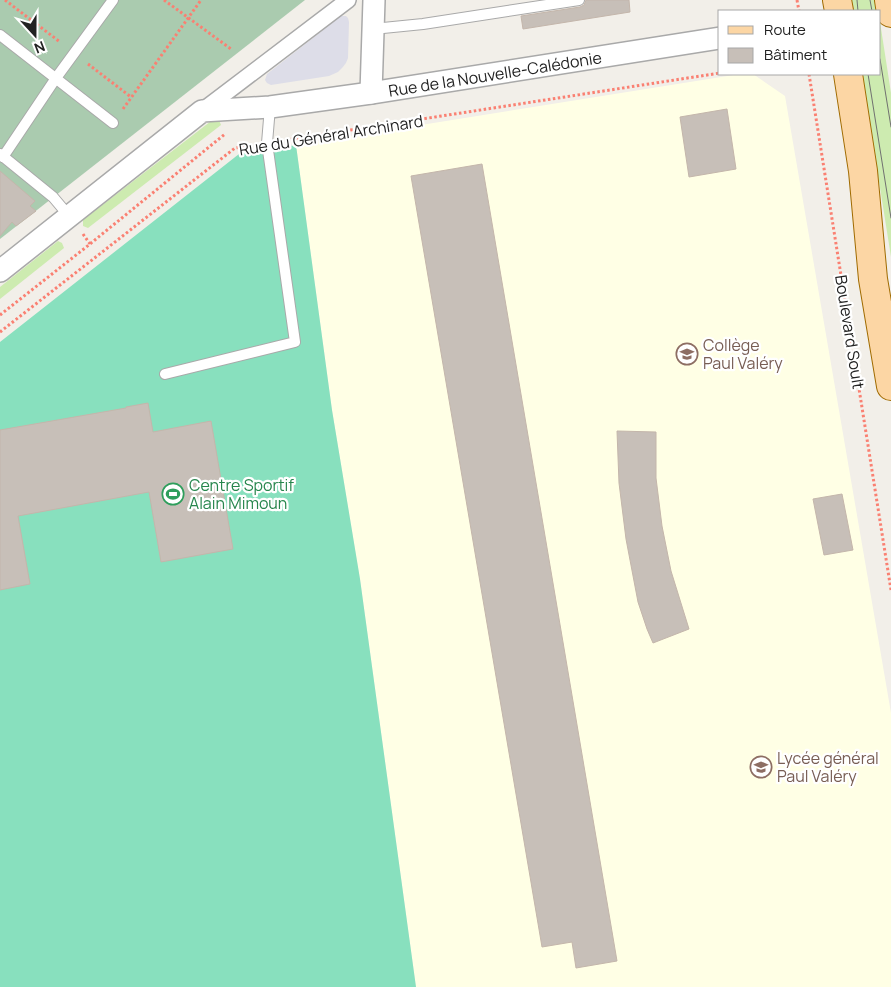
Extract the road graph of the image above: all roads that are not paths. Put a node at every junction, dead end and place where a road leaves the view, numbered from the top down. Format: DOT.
graph roads {
  1 [pos="113,0"];
  2 [pos="348,0"];
  3 [pos="374,0"];
  4 [pos="580,0"];
  5 [pos="889,0"];
  6 [pos="891,13"];
  7 [pos="373,29"];
  8 [pos="0,35"];
  9 [pos="718,38"];
  10 [pos="848,75"];
  11 [pos="56,78"];
  12 [pos="371,93"];
  13 [pos="270,107"];
  14 [pos="202,111"];
  15 [pos="113,123"];
  16 [pos="2,155"];
  17 [pos="69,216"];
  18 [pos="0,271"];
  19 [pos="887,335"];
  20 [pos="165,374"];
  21 [pos="891,386"];
  1 -- 11 [label="lane"];
  2 -- 14 [label="street"];
  3 -- 7 [label="street"];
  4 -- 7 [label="lane"];
  5 -- 6 [label="main road"];
  7 -- 12 [label="street"];
  8 -- 11 [label="lane"];
  9 -- 12 [label="street, Rue de la Nouvelle-Calédonie"];
  10 -- 19 [label="main road, Boulevard Soult"];
  11 -- 15 [label="lane"];
  11 -- 16 [label="lane"];
  12 -- 13 [label="street, Rue de la Nouvelle-Calédonie"];
  13 -- 14 [label="street, Rue de la Nouvelle-Calédonie"];
  13 -- 20 [label="lane"];
  14 -- 17 [label="street"];
  16 -- 17 [label="lane"];
  17 -- 18 [label="street"];
  19 -- 21 [label="main road, Boulevard Soult"];
}
